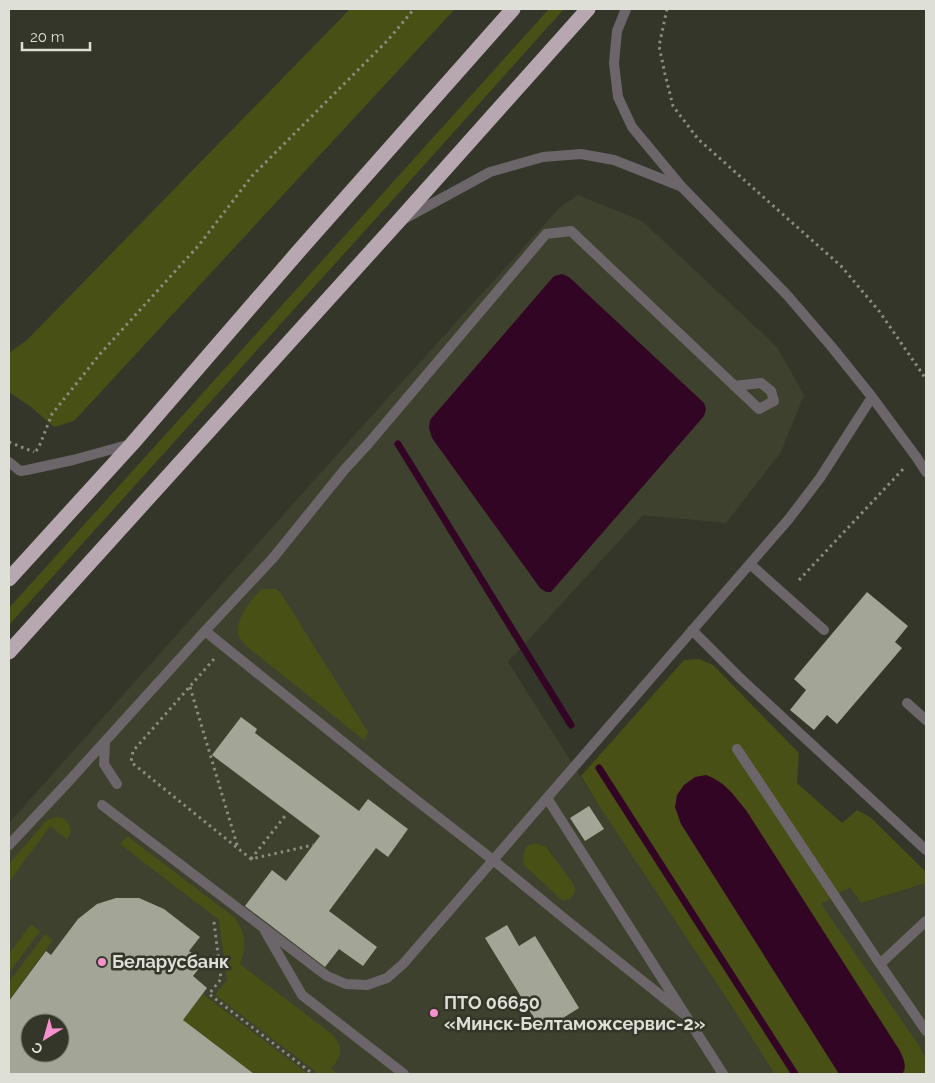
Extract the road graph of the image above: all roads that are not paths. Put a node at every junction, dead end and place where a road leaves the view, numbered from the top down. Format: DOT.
graph roads {
  1 [pos="513,9"];
  2 [pos="588,9"];
  3 [pos="626,9"];
  4 [pos="681,186"];
  5 [pos="396,224"];
  6 [pos="734,386"];
  7 [pos="872,396"];
  8 [pos="132,444"];
  9 [pos="9,462"];
  10 [pos="926,472"];
  11 [pos="750,564"];
  12 [pos="9,579"];
  13 [pos="692,630"];
  14 [pos="824,630"];
  15 [pos="204,631"];
  16 [pos="9,652"];
  17 [pos="907,703"];
  18 [pos="926,720"];
  19 [pos="105,742"];
  20 [pos="737,749"];
  21 [pos="117,784"];
  22 [pos="547,798"];
  23 [pos="102,806"];
  24 [pos="9,845"];
  25 [pos="926,850"];
  26 [pos="493,860"];
  27 [pos="926,921"];
  28 [pos="262,926"];
  29 [pos="880,964"];
  30 [pos="684,1014"];
  31 [pos="926,1031"];
  32 [pos="404,1074"];
  33 [pos="723,1074"];
  1 -- 8 [label="highway"];
  2 -- 5 [label="highway"];
  3 -- 4 [label="lane"];
  4 -- 5 [label="lane"];
  4 -- 7 [label="lane"];
  5 -- 16 [label="highway"];
  6 -- 15 [label="lane"];
  7 -- 10 [label="lane"];
  7 -- 11 [label="lane"];
  8 -- 9 [label="lane"];
  8 -- 12 [label="highway"];
  11 -- 13 [label="lane"];
  11 -- 14 [label="lane"];
  13 -- 22 [label="lane"];
  13 -- 25 [label="lane"];
  15 -- 19 [label="lane"];
  15 -- 26 [label="lane"];
  17 -- 18 [label="lane"];
  19 -- 21 [label="lane"];
  19 -- 24 [label="lane"];
  20 -- 29 [label="lane"];
  22 -- 26 [label="lane"];
  22 -- 30 [label="lane"];
  23 -- 28 [label="lane"];
  26 -- 28 [label="lane"];
  26 -- 30 [label="lane"];
  27 -- 29 [label="lane"];
  28 -- 32 [label="lane"];
  29 -- 31 [label="lane"];
  30 -- 33 [label="lane"];
}
